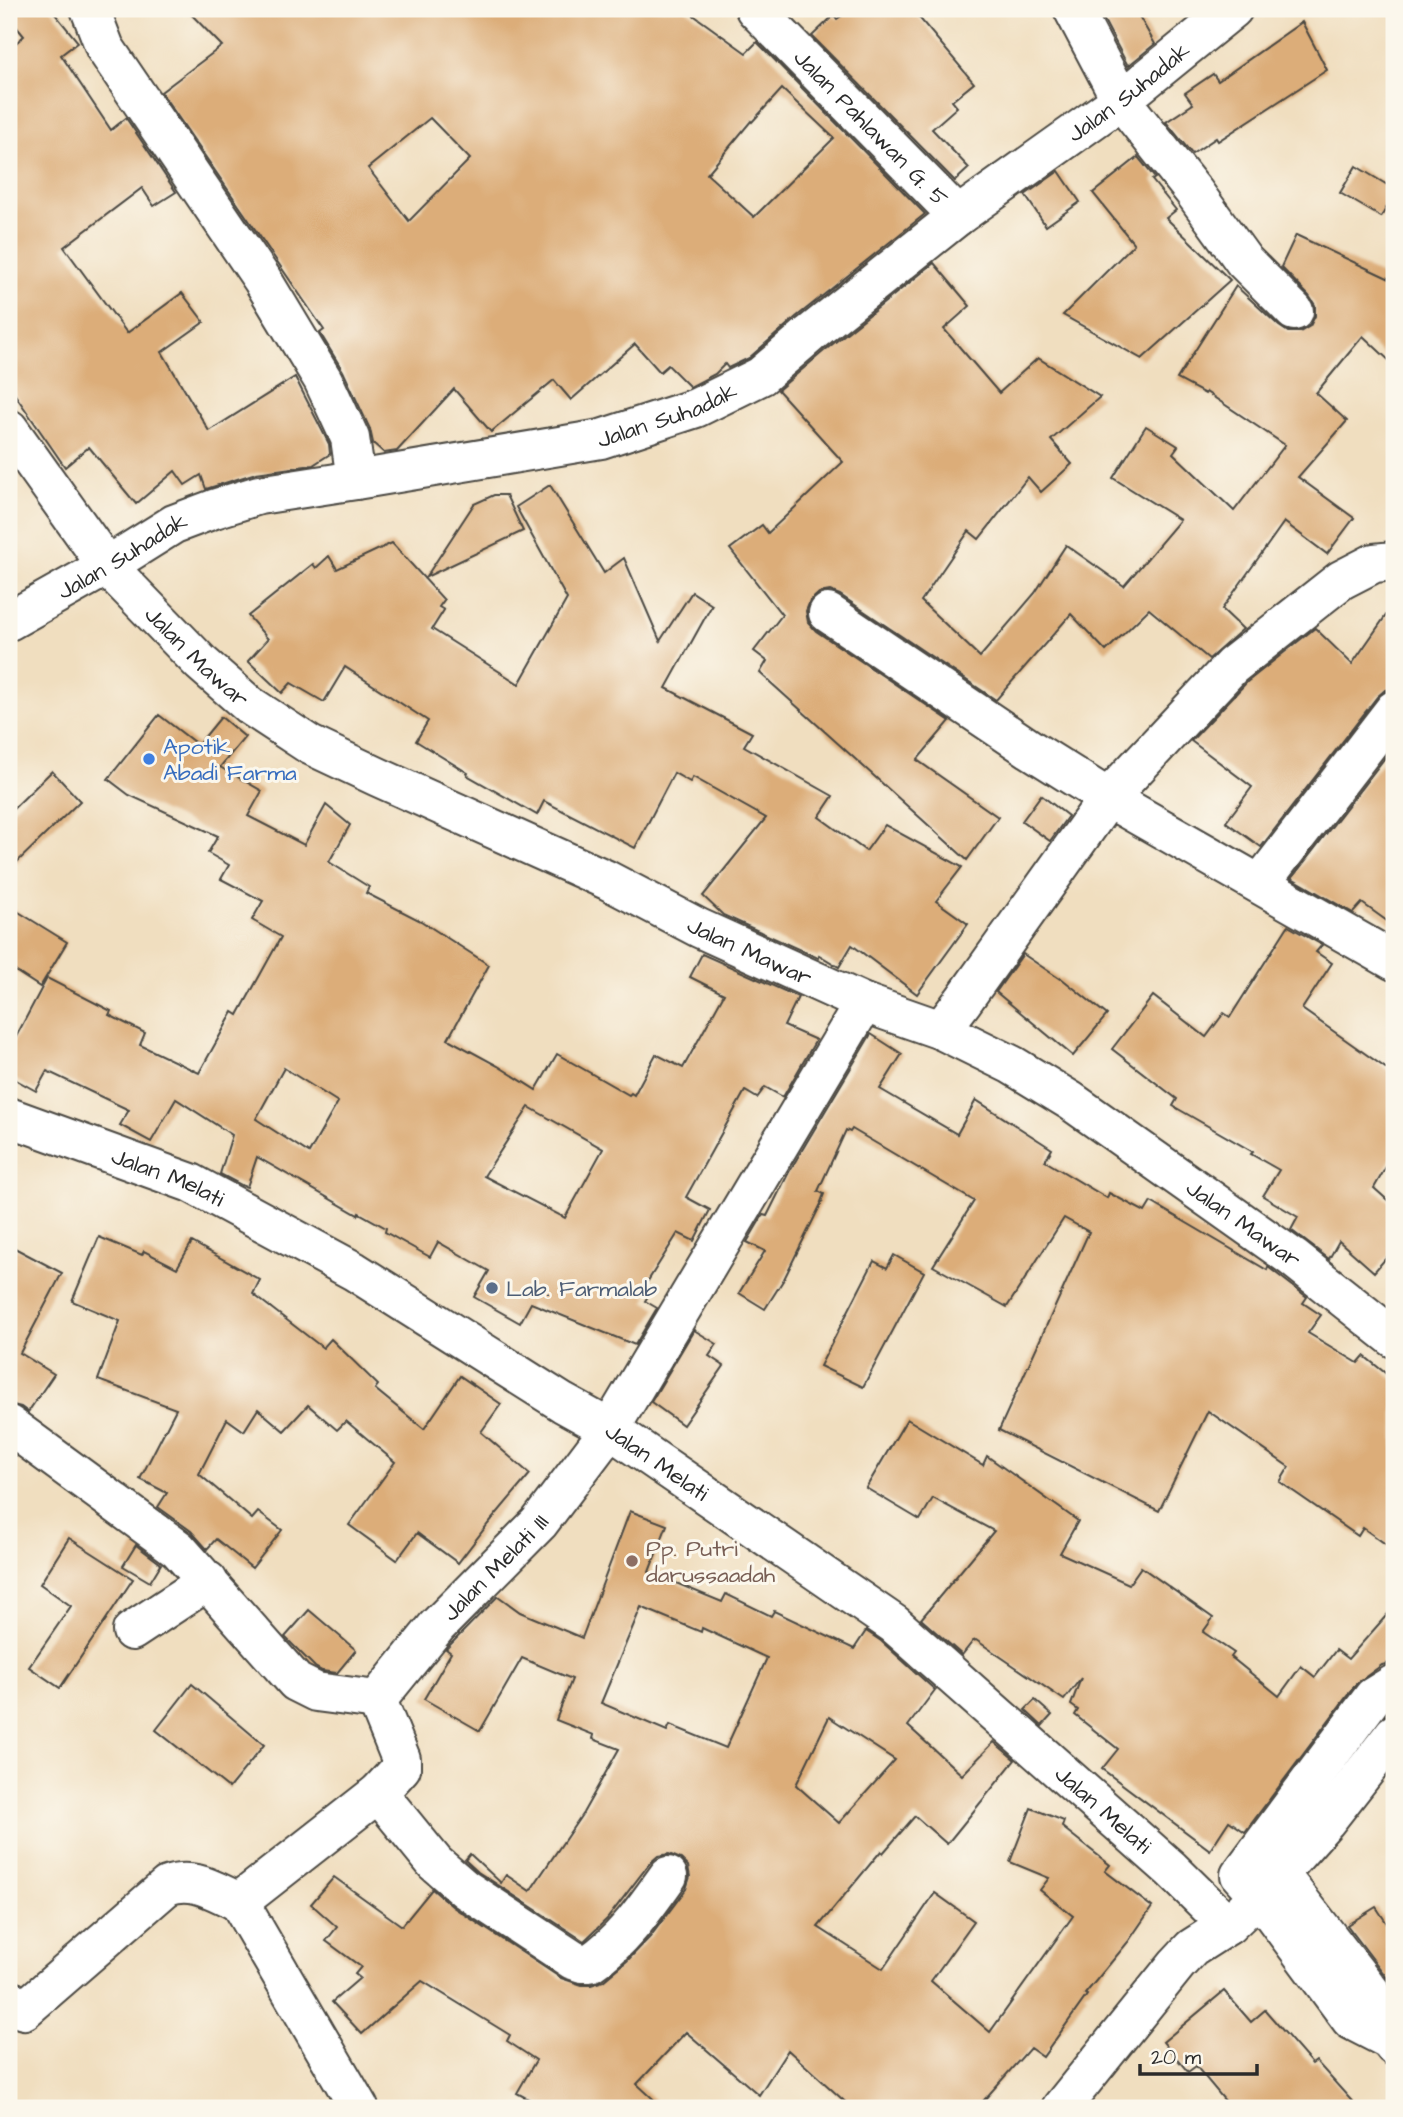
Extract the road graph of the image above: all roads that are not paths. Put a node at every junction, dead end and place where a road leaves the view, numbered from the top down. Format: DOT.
graph roads {
  1 [pos="90,9"];
  2 [pos="755,9"];
  3 [pos="1073,9"];
  4 [pos="1233,9"];
  5 [pos="1121,100"];
  6 [pos="958,216"];
  7 [pos="1294,311"];
  8 [pos="9,429"];
  9 [pos="356,481"];
  10 [pos="1394,561"];
  11 [pos="107,566"];
  12 [pos="828,612"];
  13 [pos="9,621"];
  14 [pos="1394,710"];
  15 [pos="1108,798"];
  16 [pos="1260,884"];
  17 [pos="1394,961"];
  18 [pos="864,1003"];
  19 [pos="941,1030"];
  20 [pos="9,1117"];
  21 [pos="1394,1338"];
  22 [pos="9,1424"];
  23 [pos="610,1429"];
  24 [pos="208,1581"];
  25 [pos="132,1631"];
  26 [pos="1394,1684"];
  27 [pos="377,1700"];
  28 [pos="1394,1734"];
  29 [pos="378,1793"];
  30 [pos="1259,1874"];
  31 [pos="668,1876"];
  32 [pos="239,1902"];
  33 [pos="1221,1917"];
  34 [pos="9,1999"];
  35 [pos="1392,2043"];
  36 [pos="359,2108"];
  37 [pos="1061,2108"];
  1 -- 9 [label="main road"];
  2 -- 6 [label="main road, Jalan Pahlawan G. 5"];
  3 -- 5 [label="main road"];
  4 -- 5 [label="main road, Jalan Suhadak"];
  5 -- 6 [label="main road, Jalan Suhadak"];
  5 -- 7 [label="main road"];
  6 -- 9 [label="main road, Jalan Suhadak"];
  8 -- 11 [label="main road, Jalan Mawar"];
  9 -- 11 [label="main road, Jalan Suhadak"];
  10 -- 15 [label="main road"];
  11 -- 13 [label="main road, Jalan Suhadak"];
  11 -- 18 [label="main road, Jalan Mawar"];
  12 -- 15 [label="main road"];
  14 -- 16 [label="main road"];
  15 -- 16 [label="main road"];
  15 -- 19 [label="main road"];
  16 -- 17 [label="main road"];
  18 -- 19 [label="main road, Jalan Mawar"];
  18 -- 23 [label="main road, Jalan Melati III"];
  19 -- 21 [label="main road, Jalan Mawar"];
  20 -- 23 [label="main road, Jalan Melati"];
  22 -- 24 [label="main road"];
  23 -- 27 [label="main road, Jalan Melati III"];
  23 -- 33 [label="main road, Jalan Melati"];
  24 -- 25 [label="main road"];
  24 -- 27 [label="main road"];
  26 -- 30 [label="main road"];
  27 -- 29 [label="main road"];
  28 -- 30 [label="main road"];
  29 -- 31 [label="main road"];
  29 -- 32 [label="main road"];
  30 -- 33 [label="main road"];
  30 -- 35 [label="main road"];
  30 -- 35 [label="main road"];
  32 -- 34 [label="main road"];
  32 -- 36 [label="main road"];
  33 -- 37 [label="main road"];
}
